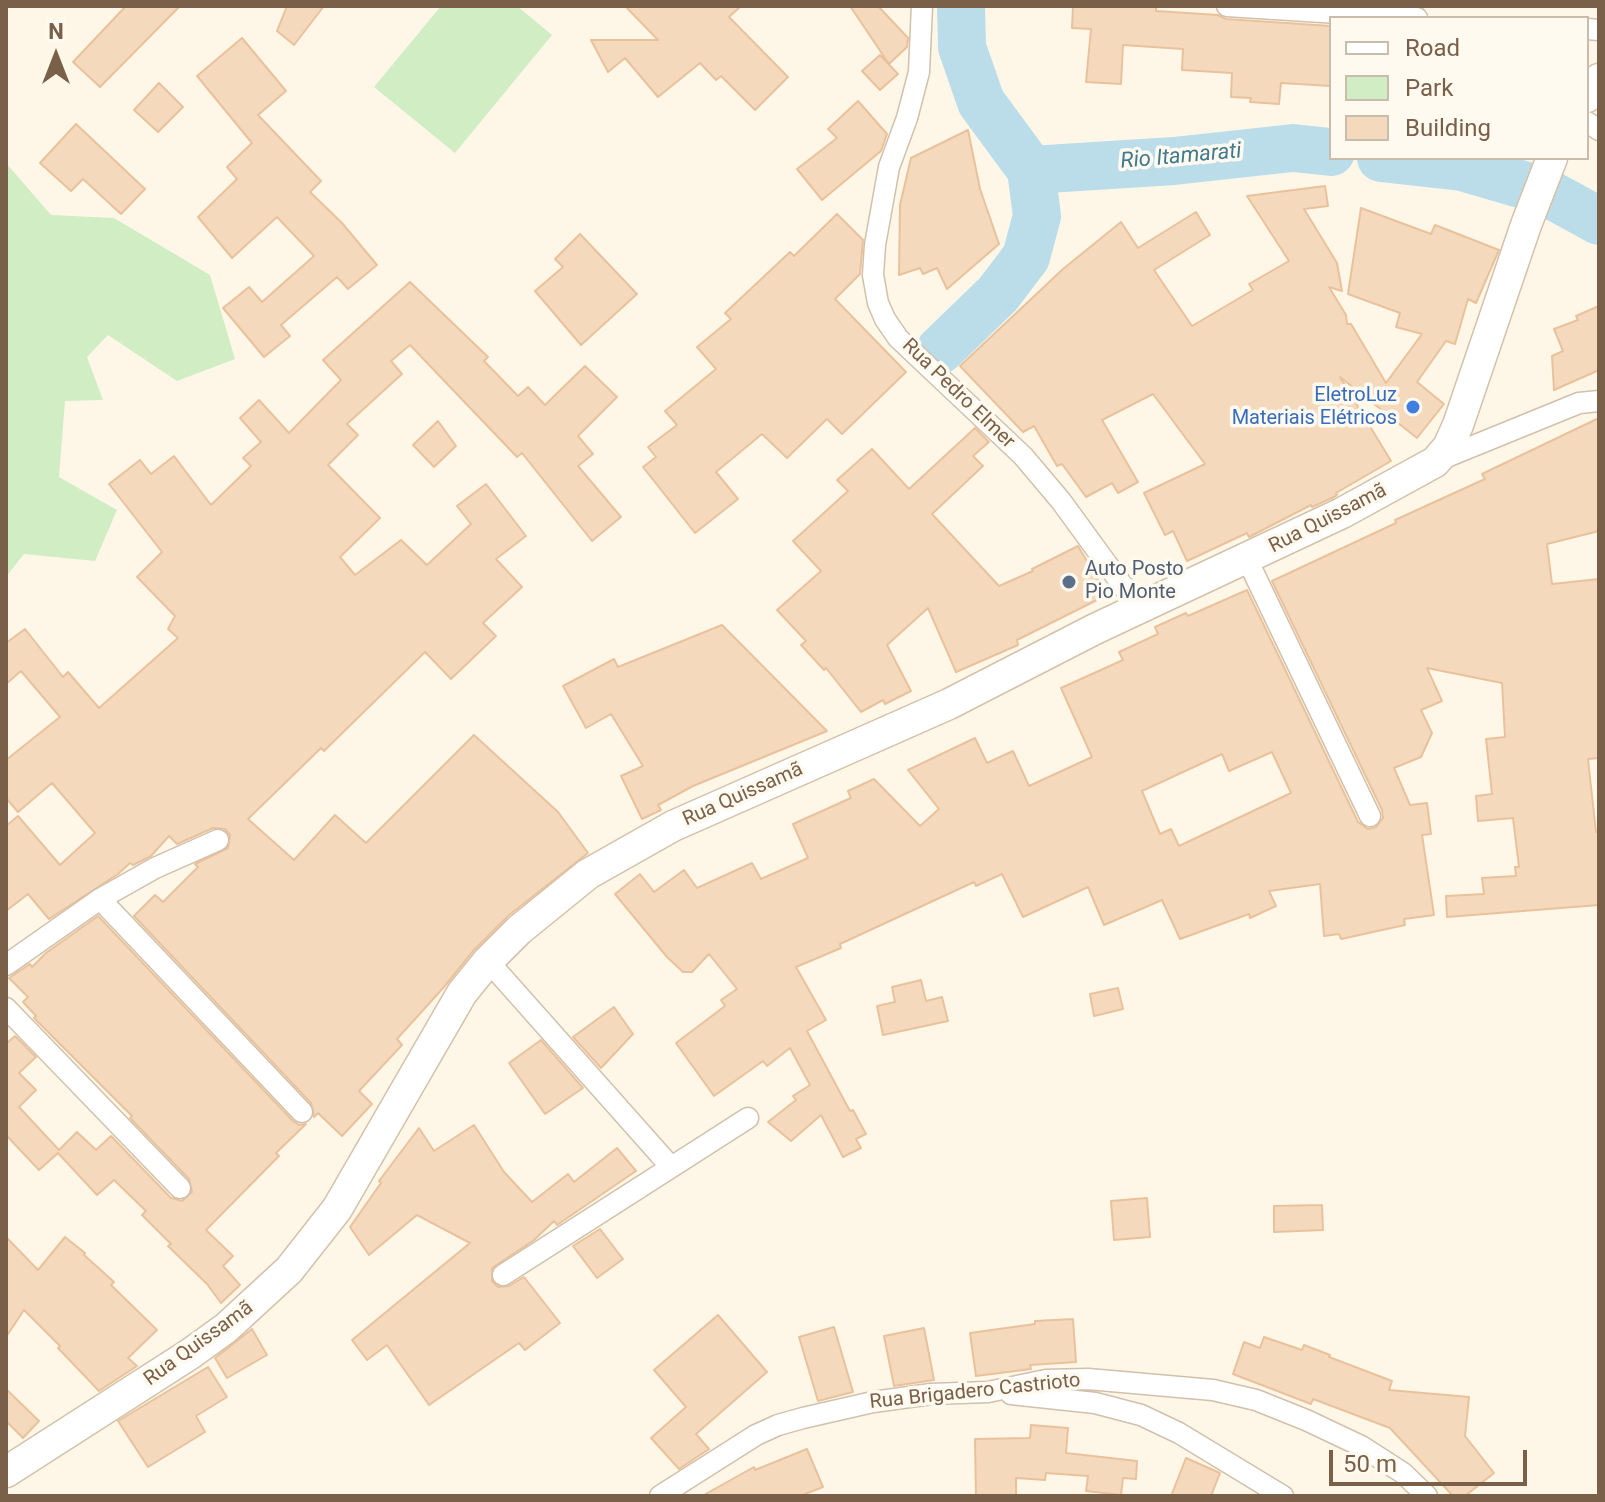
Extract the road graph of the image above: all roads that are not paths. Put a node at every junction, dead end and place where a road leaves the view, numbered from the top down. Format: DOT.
graph roads {
  1 [pos="922,6"];
  2 [pos="1227,6"];
  3 [pos="1385,16"];
  4 [pos="1551,160"];
  5 [pos="1599,401"];
  6 [pos="1435,462"];
  7 [pos="1247,559"];
  8 [pos="1139,608"];
  9 [pos="1370,816"];
  10 [pos="218,840"];
  11 [pos="100,899"];
  12 [pos="488,961"];
  13 [pos="6,965"];
  14 [pos="6,1008"];
  15 [pos="302,1112"];
  16 [pos="748,1118"];
  17 [pos="671,1167"];
  18 [pos="180,1188"];
  19 [pos="503,1275"];
  20 [pos="988,1392"];
  21 [pos="6,1472"];
  22 [pos="660,1496"];
  23 [pos="1283,1496"];
  24 [pos="1427,1496"];
  1 -- 8 [label="street, Rua Pedro Elmer"];
  2 -- 3 [label="street"];
  4 -- 6 [label="street, Rua Quissamã"];
  5 -- 6 [label="street"];
  6 -- 7 [label="street, Rua Quissamã"];
  7 -- 8 [label="street, Rua Quissamã"];
  7 -- 9 [label="street"];
  8 -- 12 [label="street, Rua Quissamã"];
  10 -- 11 [label="street"];
  11 -- 13 [label="street"];
  11 -- 15 [label="street"];
  12 -- 17 [label="street"];
  12 -- 21 [label="street, Rua Quissamã"];
  14 -- 18 [label="street"];
  16 -- 17 [label="street"];
  17 -- 19 [label="street"];
  20 -- 22 [label="street, Rua Brigadero Castrioto"];
  20 -- 23 [label="street"];
  20 -- 24 [label="street, Rua Brigadero Castrioto"];
}
